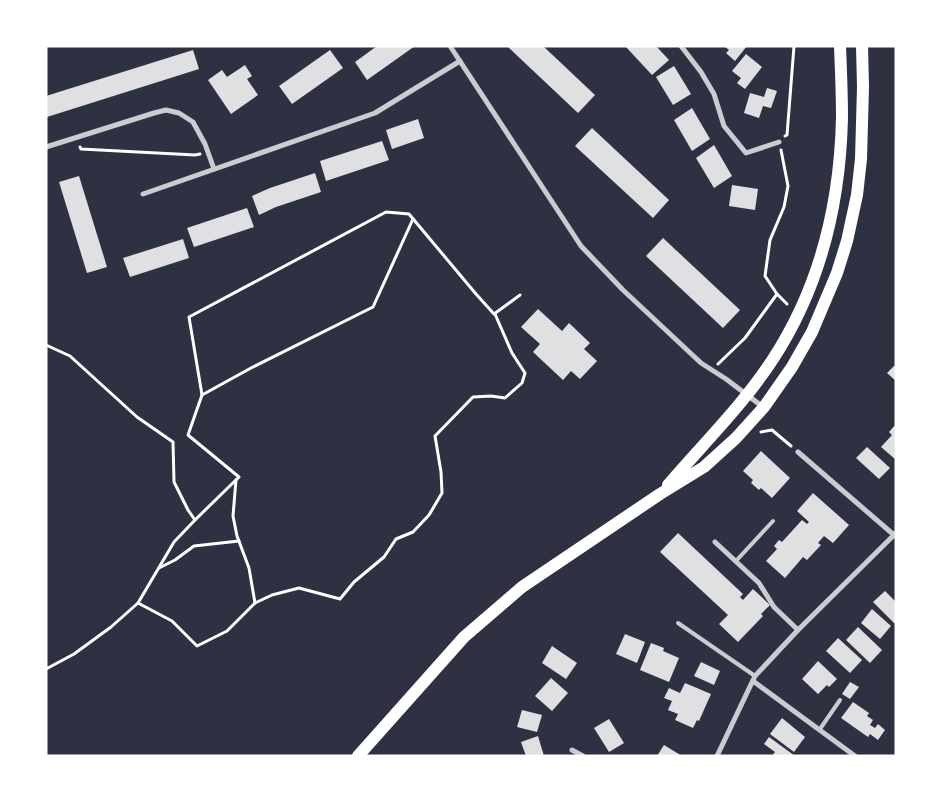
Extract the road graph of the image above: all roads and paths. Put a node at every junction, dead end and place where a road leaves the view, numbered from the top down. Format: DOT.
graph roads {
  1 [pos="450,46"];
  2 [pos="681,46"];
  3 [pos="794,46"];
  4 [pos="840,46"];
  5 [pos="862,46"];
  6 [pos="460,61"];
  7 [pos="76,137"];
  8 [pos="779,142"];
  9 [pos="46,147"];
  10 [pos="208,152"];
  11 [pos="214,169"];
  12 [pos="143,194"];
  13 [pos="414,219"];
  14 [pos="520,295"];
  15 [pos="494,314"];
  16 [pos="46,344"];
  17 [pos="712,370"];
  18 [pos="202,395"];
  19 [pos="747,395"];
  20 [pos="764,407"];
  21 [pos="761,432"];
  22 [pos="798,452"];
  23 [pos="236,480"];
  24 [pos="660,494"];
  25 [pos="195,520"];
  26 [pos="773,521"];
  27 [pos="895,534"];
  28 [pos="239,541"];
  29 [pos="715,542"];
  30 [pos="736,561"];
  31 [pos="159,568"];
  32 [pos="138,603"];
  33 [pos="255,603"];
  34 [pos="678,623"];
  35 [pos="798,630"];
  36 [pos="46,669"];
  37 [pos="754,678"];
  38 [pos="840,700"];
  39 [pos="820,729"];
  40 [pos="572,750"];
  41 [pos="358,756"];
  42 [pos="584,756"];
  43 [pos="717,756"];
  44 [pos="855,756"];
  1 -- 6 [label="street"];
  2 -- 8 [label="street"];
  3 -- 8 [label="path"];
  4 -- 19 [label="main road"];
  5 -- 20 [label="main road"];
  6 -- 11 [label="street"];
  6 -- 17 [label="street"];
  7 -- 9 [label="street"];
  7 -- 10 [label="path"];
  7 -- 10 [label="street"];
  8 -- 17 [label="path"];
  10 -- 11 [label="street"];
  11 -- 12 [label="street"];
  13 -- 15 [label="path"];
  13 -- 18 [label="path"];
  13 -- 18 [label="path"];
  14 -- 15 [label="path"];
  15 -- 33 [label="path"];
  16 -- 25 [label="path"];
  17 -- 19 [label="street"];
  18 -- 23 [label="path"];
  19 -- 20 [label="street"];
  19 -- 24 [label="main road"];
  20 -- 24 [label="main road"];
  21 -- 22 [label="path"];
  22 -- 27 [label="street"];
  23 -- 25 [label="path"];
  23 -- 28 [label="path"];
  24 -- 41 [label="main road"];
  25 -- 31 [label="path"];
  26 -- 30 [label="lane"];
  27 -- 35 [label="street"];
  28 -- 31 [label="path"];
  28 -- 33 [label="path"];
  29 -- 30 [label="street"];
  30 -- 35 [label="street"];
  31 -- 32 [label="path"];
  32 -- 33 [label="path"];
  32 -- 36 [label="path"];
  34 -- 37 [label="lane"];
  35 -- 37 [label="street"];
  37 -- 39 [label="street"];
  37 -- 43 [label="street"];
  38 -- 39 [label="lane"];
  39 -- 44 [label="street"];
  40 -- 42 [label="street"];
}
